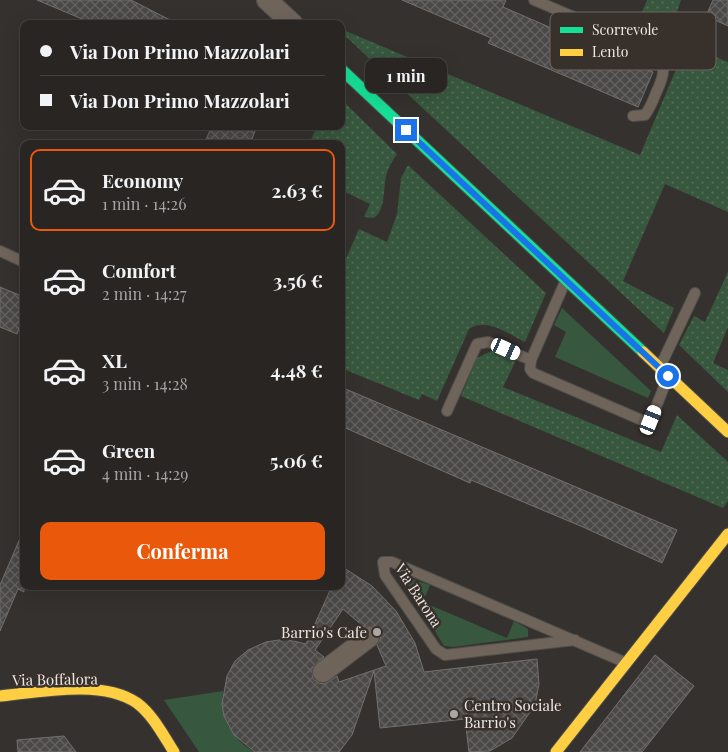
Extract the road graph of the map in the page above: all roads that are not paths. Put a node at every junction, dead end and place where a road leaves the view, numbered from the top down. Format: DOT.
graph roads {
  1 [pos="534,0"];
  2 [pos="273,2"];
  3 [pos="562,12"];
  4 [pos="289,20"];
  5 [pos="664,70"];
  6 [pos="345,73"];
  7 [pos="633,116"];
  8 [pos="0,251"];
  9 [pos="20,260"];
  10 [pos="566,280"];
  11 [pos="695,293"];
  12 [pos="531,360"];
  13 [pos="664,372"];
  14 [pos="447,411"];
  15 [pos="728,432"];
  16 [pos="728,534"];
  17 [pos="369,637"];
  18 [pos="575,640"];
  19 [pos="626,663"];
  20 [pos="323,672"];
  21 [pos="0,696"];
  22 [pos="174,752"];
  23 [pos="556,752"];
  1 -- 3 [label="lane"];
  2 -- 4 [label="street"];
  5 -- 7 [label="lane"];
  6 -- 10 [label="street"];
  8 -- 9 [label="lane"];
  10 -- 12 [label="lane"];
  10 -- 13 [label="street"];
  11 -- 13 [label="lane"];
  12 -- 13 [label="lane"];
  12 -- 14 [label="lane"];
  13 -- 15 [label="street"];
  16 -- 19 [label="street"];
  17 -- 20 [label="street"];
  18 -- 18 [label="lane, Via Barona"];
  18 -- 19 [label="lane, Via Barona"];
  19 -- 23 [label="street"];
  21 -- 22 [label="street, Via Boffalora"];
}
